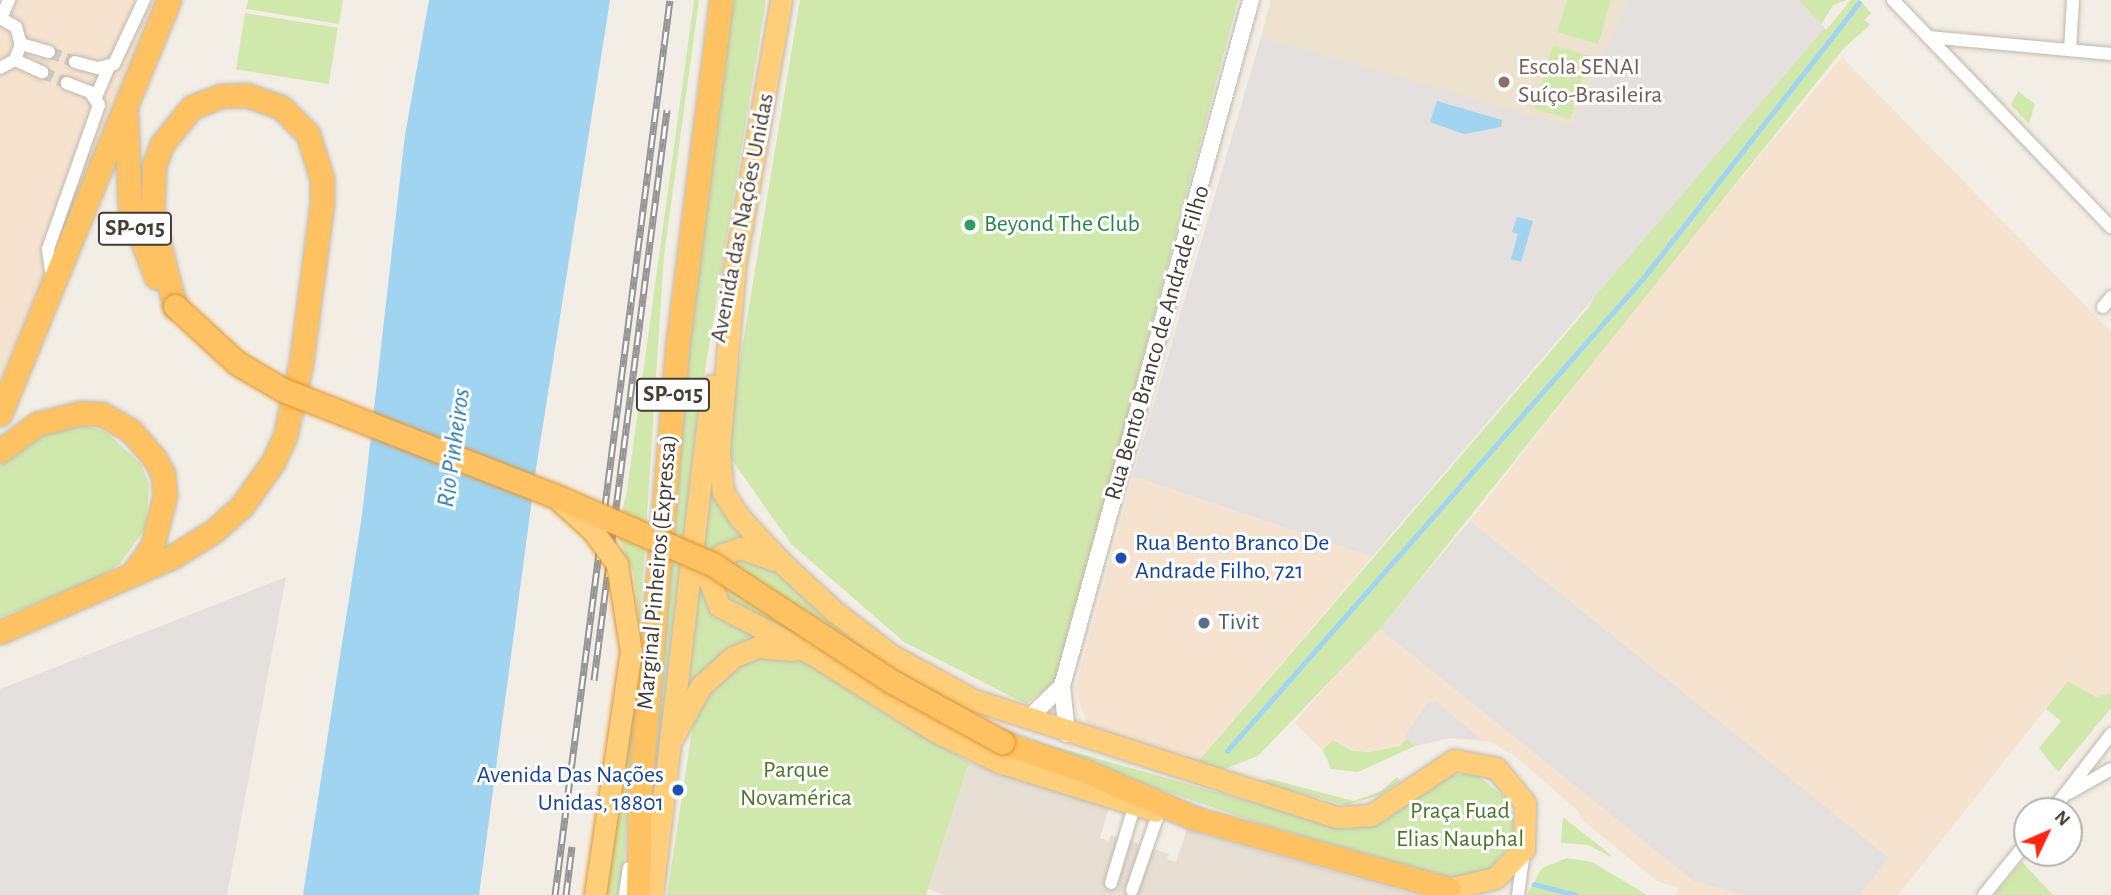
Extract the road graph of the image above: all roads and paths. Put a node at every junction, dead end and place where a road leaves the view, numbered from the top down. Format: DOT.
graph roads {
  1 [pos="9,0"];
  2 [pos="144,0"];
  3 [pos="169,0"];
  4 [pos="721,0"];
  5 [pos="781,0"];
  6 [pos="1251,0"];
  7 [pos="1893,0"];
  8 [pos="2073,0"];
  9 [pos="1,18"];
  10 [pos="1928,37"];
  11 [pos="22,44"];
  12 [pos="2070,50"];
  13 [pos="49,52"];
  14 [pos="2111,54"];
  15 [pos="15,60"];
  16 [pos="75,62"];
  17 [pos="0,68"];
  18 [pos="109,68"];
  19 [pos="42,72"];
  20 [pos="66,83"];
  21 [pos="96,97"];
  22 [pos="125,106"];
  23 [pos="2111,227"];
  24 [pos="735,264"];
  25 [pos="53,285"];
  26 [pos="175,306"];
  27 [pos="0,414"];
  28 [pos="0,451"];
  29 [pos="553,495"];
  30 [pos="783,564"];
  31 [pos="132,575"];
  32 [pos="0,632"];
  33 [pos="814,655"];
  34 [pos="1062,686"];
  35 [pos="1027,720"];
  36 [pos="1067,734"];
  37 [pos="2111,734"];
  38 [pos="667,748"];
  39 [pos="2111,769"];
  40 [pos="640,791"];
  41 [pos="2065,796"];
  42 [pos="1135,804"];
  43 [pos="1159,812"];
  44 [pos="1194,818"];
  45 [pos="1524,849"];
  46 [pos="2013,859"];
  47 [pos="1111,883"];
  48 [pos="1132,890"];
  49 [pos="1454,892"];
  50 [pos="595,895"];
  51 [pos="625,895"];
  52 [pos="638,895"];
  53 [pos="652,895"];
  54 [pos="1518,895"];
  55 [pos="1984,895"];
  1 -- 9 [label="street"];
  2 -- 18 [label="street"];
  3 -- 22 [label="highway, SP-015"];
  4 -- 40 [label="highway, Marginal Pinheiros (Expressa) / SP-015"];
  5 -- 24 [label="highway, Avenida das Nações Unidas"];
  6 -- 34 [label="street, Rua Bento Branco de Andrade Filho"];
  7 -- 10 [label="street"];
  8 -- 12 [label="street"];
  9 -- 11 [label="street"];
  10 -- 12 [label="street"];
  10 -- 23 [label="street"];
  11 -- 13 [label="street"];
  11 -- 15 [label="street"];
  12 -- 14 [label="street"];
  15 -- 17 [label="street"];
  15 -- 19 [label="street"];
  16 -- 18 [label="street"];
  18 -- 21 [label="street"];
  20 -- 21 [label="street"];
  21 -- 25 [label="street"];
  22 -- 25 [label="highway"];
  22 -- 26 [label="highway, SP-015"];
  24 -- 30 [label="highway"];
  24 -- 38 [label="highway, Avenida das Nações Unidas"];
  25 -- 27 [label="highway"];
  26 -- 29 [label="highway, SP-015, bridge"];
  26 -- 31 [label="highway"];
  28 -- 31 [label="highway"];
  29 -- 44 [label="highway, bridge"];
  29 -- 50 [label="highway, SP-015, bridge"];
  30 -- 33 [label="highway"];
  30 -- 35 [label="highway"];
  31 -- 32 [label="highway"];
  33 -- 38 [label="highway"];
  33 -- 42 [label="highway"];
  34 -- 35 [label="street"];
  34 -- 36 [label="street, Rua Bento Branco de Andrade Filho"];
  35 -- 36 [label="highway"];
  36 -- 45 [label="highway"];
  37 -- 41 [label="street"];
  38 -- 53 [label="highway, Avenida das Nações Unidas"];
  39 -- 41 [label="street"];
  40 -- 51 [label="street"];
  40 -- 52 [label="highway, Marginal Pinheiros (Expressa) / SP-015"];
  42 -- 43 [label="highway"];
  42 -- 47 [label="street"];
  43 -- 44 [label="highway"];
  43 -- 48 [label="street"];
  44 -- 49 [label="highway"];
  45 -- 49 [label="highway"];
  45 -- 54 [label="street"];
  46 -- 55 [label="street"];
}
